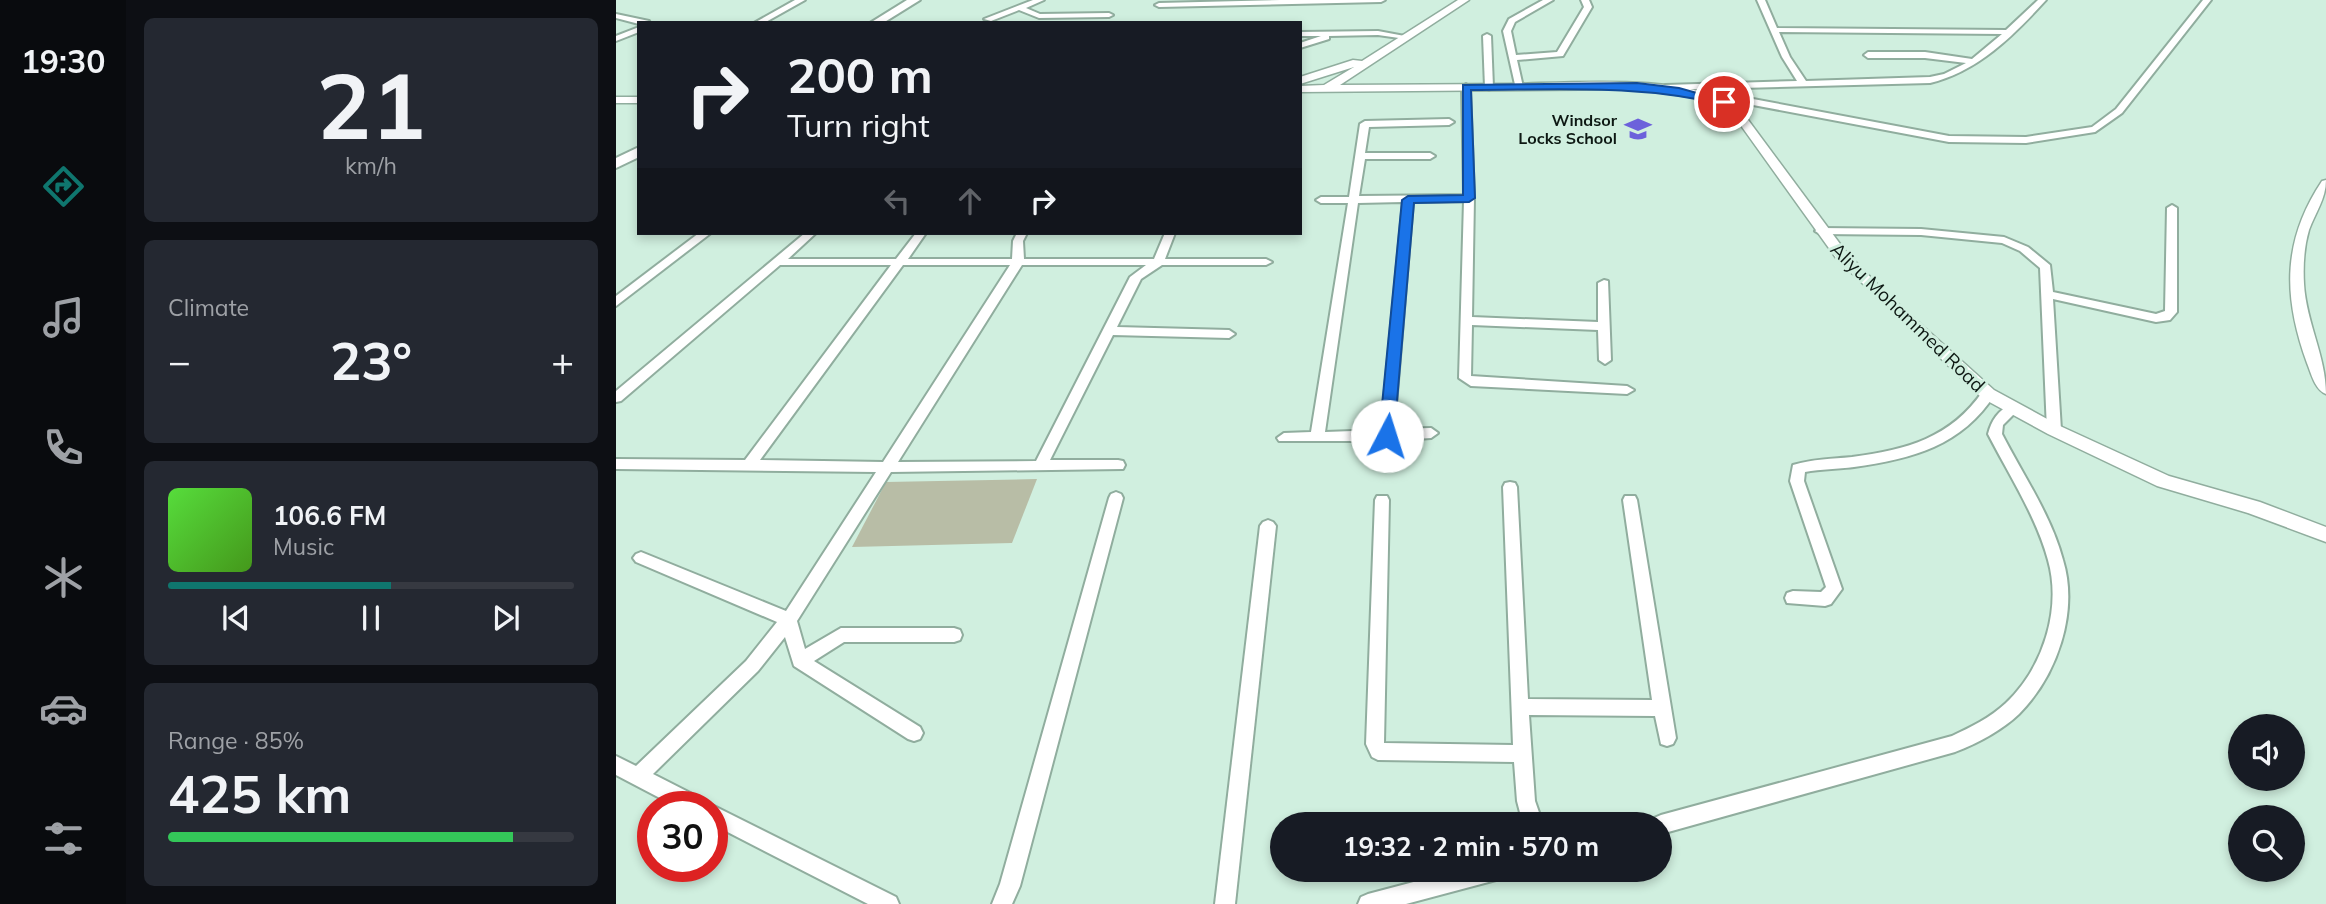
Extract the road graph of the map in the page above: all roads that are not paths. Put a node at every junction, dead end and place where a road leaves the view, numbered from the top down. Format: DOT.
graph roads {
  1 [pos="801,0"];
  2 [pos="898,0"];
  3 [pos="915,0"];
  4 [pos="1040,0"];
  5 [pos="1381,0"];
  6 [pos="1464,0"];
  7 [pos="1549,0"];
  8 [pos="1585,0"];
  9 [pos="1761,0"];
  10 [pos="2042,0"];
  11 [pos="2207,0"];
  12 [pos="1294,2"];
  13 [pos="1159,5"];
  14 [pos="1020,8"];
  15 [pos="1109,15"];
  16 [pos="616,16"];
  17 [pos="988,19"];
  18 [pos="637,21"];
  19 [pos="762,21"];
  20 [pos="862,21"];
  21 [pos="878,21"];
  22 [pos="637,30"];
  23 [pos="1774,30"];
  24 [pos="2005,33"];
  25 [pos="1302,34"];
  26 [pos="1333,34"];
  27 [pos="1487,36"];
  28 [pos="1406,37"];
  29 [pos="616,39"];
  30 [pos="1302,45"];
  31 [pos="1380,54"];
  32 [pos="1868,55"];
  33 [pos="1513,58"];
  34 [pos="1976,62"];
  35 [pos="1366,64"];
  36 [pos="1302,80"];
  37 [pos="1804,85"];
  38 [pos="1736,86"];
  39 [pos="1400,87"];
  40 [pos="1466,87"];
  41 [pos="1489,87"];
  42 [pos="1520,87"];
  43 [pos="1660,88"];
  44 [pos="1302,89"];
  45 [pos="1328,89"];
  46 [pos="616,100"];
  47 [pos="637,100"];
  48 [pos="1724,102"];
  49 [pos="1449,122"];
  50 [pos="637,152"];
  51 [pos="1361,156"];
  52 [pos="1430,156"];
  53 [pos="616,164"];
  54 [pos="637,165"];
  55 [pos="616,177"];
  56 [pos="2326,184"];
  57 [pos="1469,198"];
  58 [pos="1408,200"];
  59 [pos="1321,201"];
  60 [pos="1352,201"];
  61 [pos="2172,208"];
  62 [pos="1820,230"];
  63 [pos="703,235"];
  64 [pos="809,235"];
  65 [pos="920,235"];
  66 [pos="1021,235"];
  67 [pos="1169,235"];
  68 [pos="901,261"];
  69 [pos="779,262"];
  70 [pos="1018,262"];
  71 [pos="1266,262"];
  72 [pos="1158,263"];
  73 [pos="1604,283"];
  74 [pos="2046,294"];
  75 [pos="616,302"];
  76 [pos="1467,321"];
  77 [pos="1604,326"];
  78 [pos="1108,331"];
  79 [pos="1229,334"];
  80 [pos="1605,360"];
  81 [pos="2326,388"];
  82 [pos="1628,390"];
  83 [pos="1988,394"];
  84 [pos="616,398"];
  85 [pos="2012,409"];
  86 [pos="2054,430"];
  87 [pos="1431,433"];
  88 [pos="1387,436"];
  89 [pos="1284,438"];
  90 [pos="1317,438"];
  91 [pos="616,464"];
  92 [pos="1118,465"];
  93 [pos="748,466"];
  94 [pos="1040,466"];
  95 [pos="884,467"];
  96 [pos="1510,487"];
  97 [pos="1116,498"];
  98 [pos="1382,500"];
  99 [pos="1630,500"];
  100 [pos="1268,526"];
  101 [pos="2308,527"];
  102 [pos="2326,535"];
  103 [pos="2326,540"];
  104 [pos="641,558"];
  105 [pos="1793,598"];
  106 [pos="789,620"];
  107 [pos="954,635"];
  108 [pos="800,661"];
  109 [pos="1520,707"];
  110 [pos="1663,708"];
  111 [pos="914,733"];
  112 [pos="1667,738"];
  113 [pos="1522,754"];
  114 [pos="616,765"];
  115 [pos="638,776"];
  116 [pos="667,791"];
  117 [pos="1529,812"];
  118 [pos="728,822"];
  119 [pos="1672,822"];
  120 [pos="1451,882"];
  121 [pos="889,904"];
  122 [pos="1002,904"];
  123 [pos="1225,904"];
  124 [pos="1368,904"];
  1 -- 19 [label="street"];
  2 -- 20 [label="main road"];
  3 -- 21 [label="main road"];
  4 -- 14 [label="street"];
  5 -- 12 [label="street"];
  6 -- 28 [label="street"];
  7 -- 33 [label="street"];
  8 -- 33 [label="street"];
  9 -- 23 [label="street"];
  10 -- 24 [label="street"];
  11 -- 48 [label="street"];
  12 -- 13 [label="street"];
  14 -- 15 [label="street"];
  14 -- 17 [label="street"];
  16 -- 18 [label="street"];
  22 -- 29 [label="street"];
  23 -- 24 [label="street"];
  23 -- 37 [label="street"];
  24 -- 34 [label="street"];
  25 -- 26 [label="street"];
  26 -- 28 [label="street"];
  26 -- 30 [label="street"];
  27 -- 41 [label="street"];
  28 -- 31 [label="street"];
  31 -- 35 [label="street"];
  31 -- 36 [label="street"];
  32 -- 34 [label="street"];
  33 -- 42 [label="street"];
  34 -- 37 [label="street"];
  35 -- 39 [label="street"];
  35 -- 45 [label="street"];
  37 -- 38 [label="street"];
  38 -- 43 [label="street"];
  38 -- 48 [label="street"];
  39 -- 40 [label="street"];
  39 -- 45 [label="street"];
  40 -- 41 [label="street"];
  40 -- 57 [label="street"];
  41 -- 42 [label="street"];
  42 -- 43 [label="street"];
  43 -- 48 [label="street"];
  44 -- 45 [label="street"];
  46 -- 47 [label="street"];
  48 -- 62 [label="street, Aliyu Mohammed Road"];
  49 -- 51 [label="street"];
  50 -- 53 [label="main road"];
  51 -- 52 [label="street"];
  51 -- 60 [label="street"];
  54 -- 55 [label="main road"];
  56 -- 81 [label="street"];
  57 -- 58 [label="street"];
  57 -- 76 [label="street"];
  58 -- 60 [label="street"];
  58 -- 88 [label="street"];
  59 -- 60 [label="street"];
  60 -- 90 [label="street"];
  61 -- 74 [label="street"];
  62 -- 74 [label="street"];
  62 -- 83 [label="street, Aliyu Mohammed Road"];
  63 -- 75 [label="street"];
  64 -- 69 [label="street"];
  65 -- 68 [label="street"];
  66 -- 70 [label="street"];
  67 -- 72 [label="street"];
  68 -- 69 [label="street"];
  68 -- 70 [label="street"];
  68 -- 93 [label="street"];
  69 -- 84 [label="street"];
  70 -- 72 [label="street"];
  70 -- 95 [label="street"];
  71 -- 72 [label="street"];
  72 -- 78 [label="street"];
  73 -- 77 [label="street"];
  74 -- 86 [label="street"];
  76 -- 77 [label="street"];
  76 -- 82 [label="street"];
  77 -- 80 [label="street"];
  78 -- 79 [label="street"];
  78 -- 94 [label="street"];
  83 -- 85 [label="street, Aliyu Mohammed Road"];
  83 -- 105 [label="street"];
  85 -- 86 [label="street, Aliyu Mohammed Road"];
  85 -- 119 [label="street"];
  86 -- 101 [label="street, Aliyu Mohammed Road"];
  87 -- 88 [label="street"];
  88 -- 90 [label="street"];
  89 -- 90 [label="street"];
  91 -- 93 [label="street"];
  92 -- 94 [label="street"];
  93 -- 95 [label="street"];
  94 -- 95 [label="street"];
  95 -- 106 [label="street"];
  96 -- 109 [label="street"];
  97 -- 122 [label="street"];
  98 -- 113 [label="street"];
  99 -- 110 [label="street"];
  100 -- 123 [label="street"];
  101 -- 102 [label="street"];
  101 -- 103 [label="street"];
  104 -- 106 [label="street"];
  106 -- 108 [label="street"];
  106 -- 115 [label="street"];
  107 -- 108 [label="street"];
  108 -- 111 [label="street"];
  109 -- 110 [label="street"];
  109 -- 113 [label="street"];
  110 -- 112 [label="street"];
  113 -- 117 [label="street"];
  114 -- 115 [label="street"];
  115 -- 116 [label="street"];
  118 -- 121 [label="street"];
  120 -- 124 [label="street"];
}
